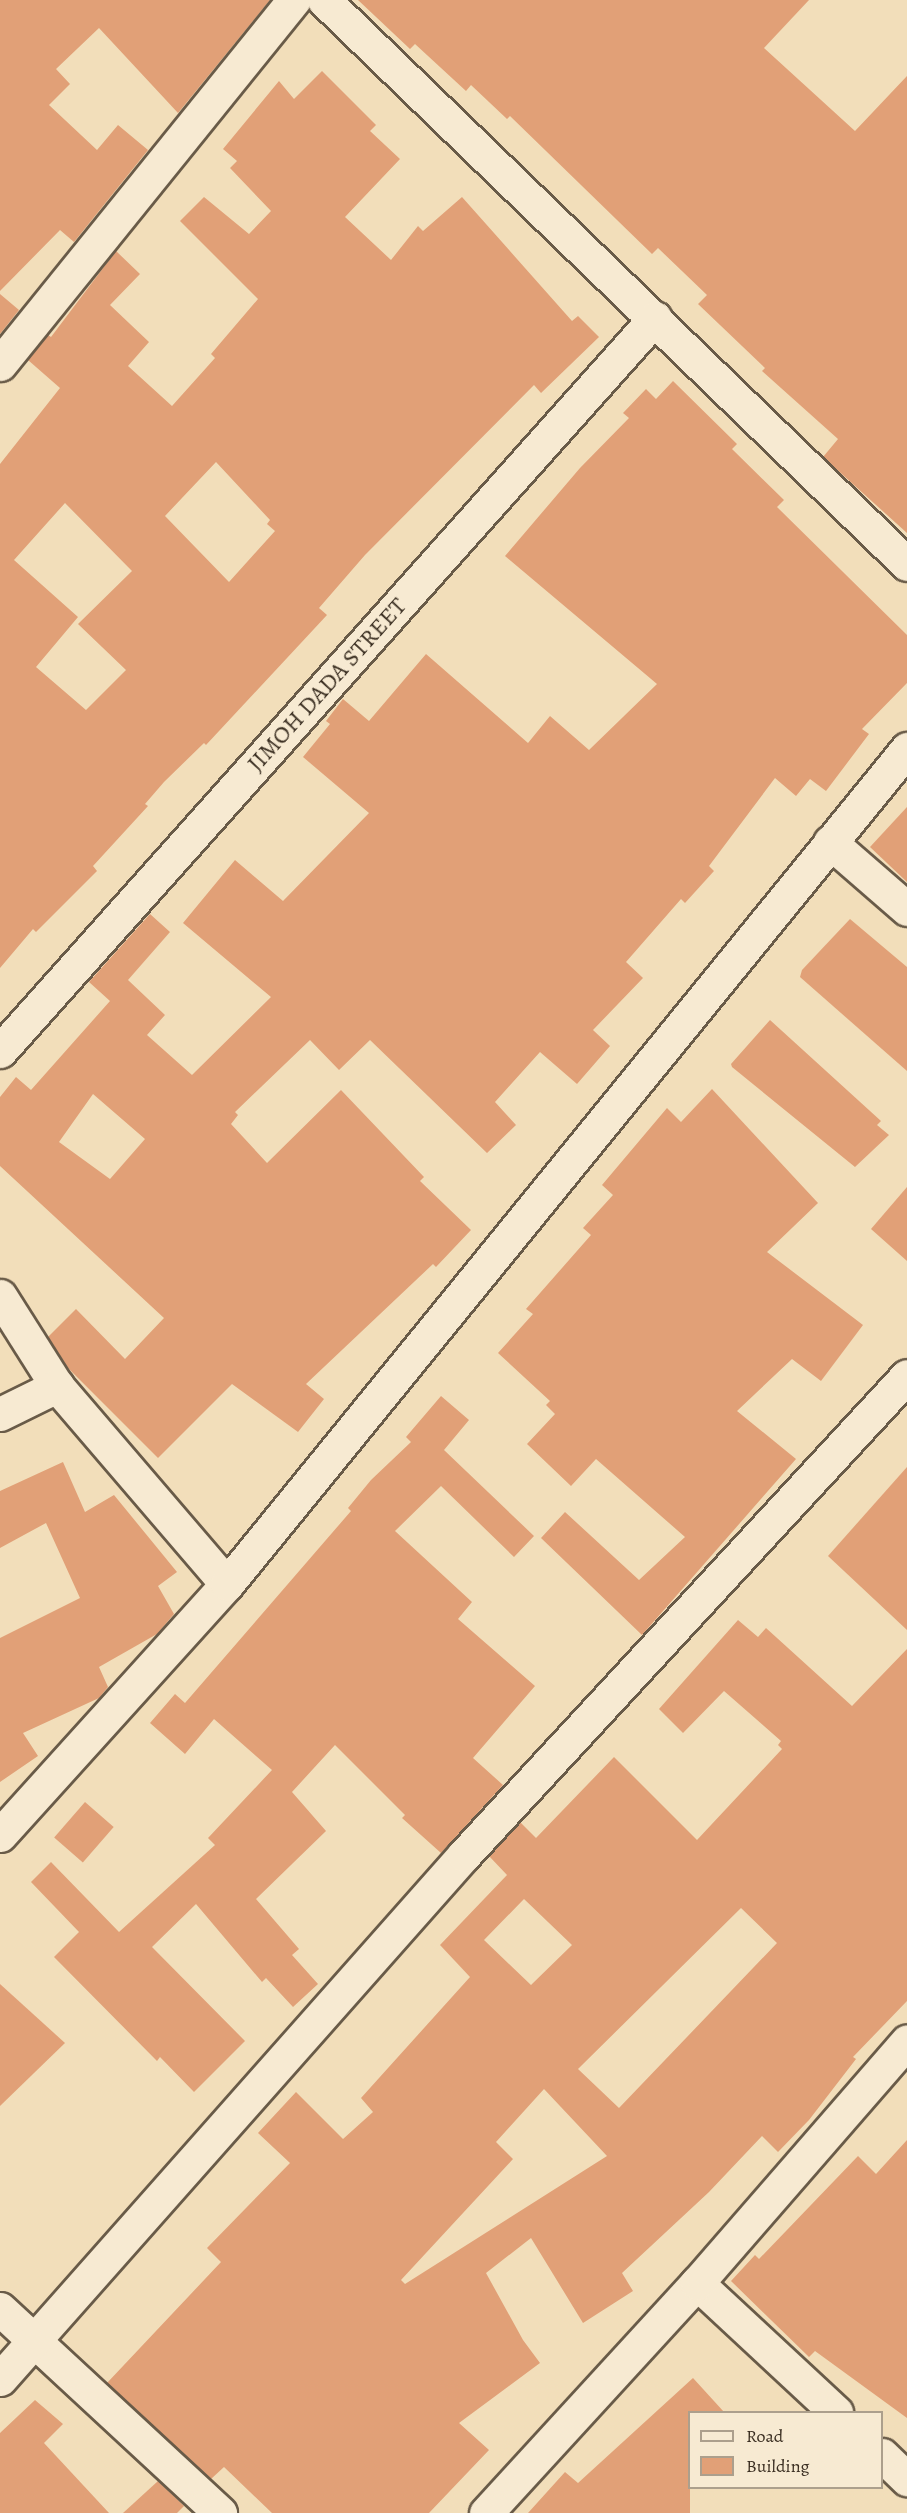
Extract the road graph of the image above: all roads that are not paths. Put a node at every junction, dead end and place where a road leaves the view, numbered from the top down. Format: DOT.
graph roads {
  1 [pos="294,0"];
  2 [pos="324,0"];
  3 [pos="655,318"];
  4 [pos="0,364"];
  5 [pos="907,564"];
  6 [pos="907,749"];
  7 [pos="830,842"];
  8 [pos="907,909"];
  9 [pos="0,1051"];
  10 [pos="0,1296"];
  11 [pos="907,1376"];
  12 [pos="57,1386"];
  13 [pos="0,1414"];
  14 [pos="227,1584"];
  15 [pos="0,1835"];
  16 [pos="907,2041"];
  17 [pos="697,2283"];
  18 [pos="0,2309"];
  19 [pos="36,2340"];
  20 [pos="0,2379"];
  21 [pos="835,2411"];
  22 [pos="883,2456"];
  23 [pos="907,2479"];
  24 [pos="220,2513"];
  25 [pos="486,2513"];
  1 -- 4 [label="street"];
  2 -- 3 [label="street"];
  3 -- 5 [label="street"];
  3 -- 9 [label="street, JIMOH DADA STREET"];
  6 -- 7 [label="street"];
  7 -- 8 [label="street"];
  7 -- 14 [label="street"];
  10 -- 12 [label="street"];
  11 -- 19 [label="street"];
  12 -- 13 [label="street"];
  12 -- 14 [label="street"];
  14 -- 15 [label="street"];
  16 -- 17 [label="street"];
  17 -- 21 [label="street"];
  17 -- 25 [label="street"];
  18 -- 19 [label="street"];
  19 -- 20 [label="street"];
  19 -- 24 [label="street"];
  22 -- 23 [label="street"];
}
